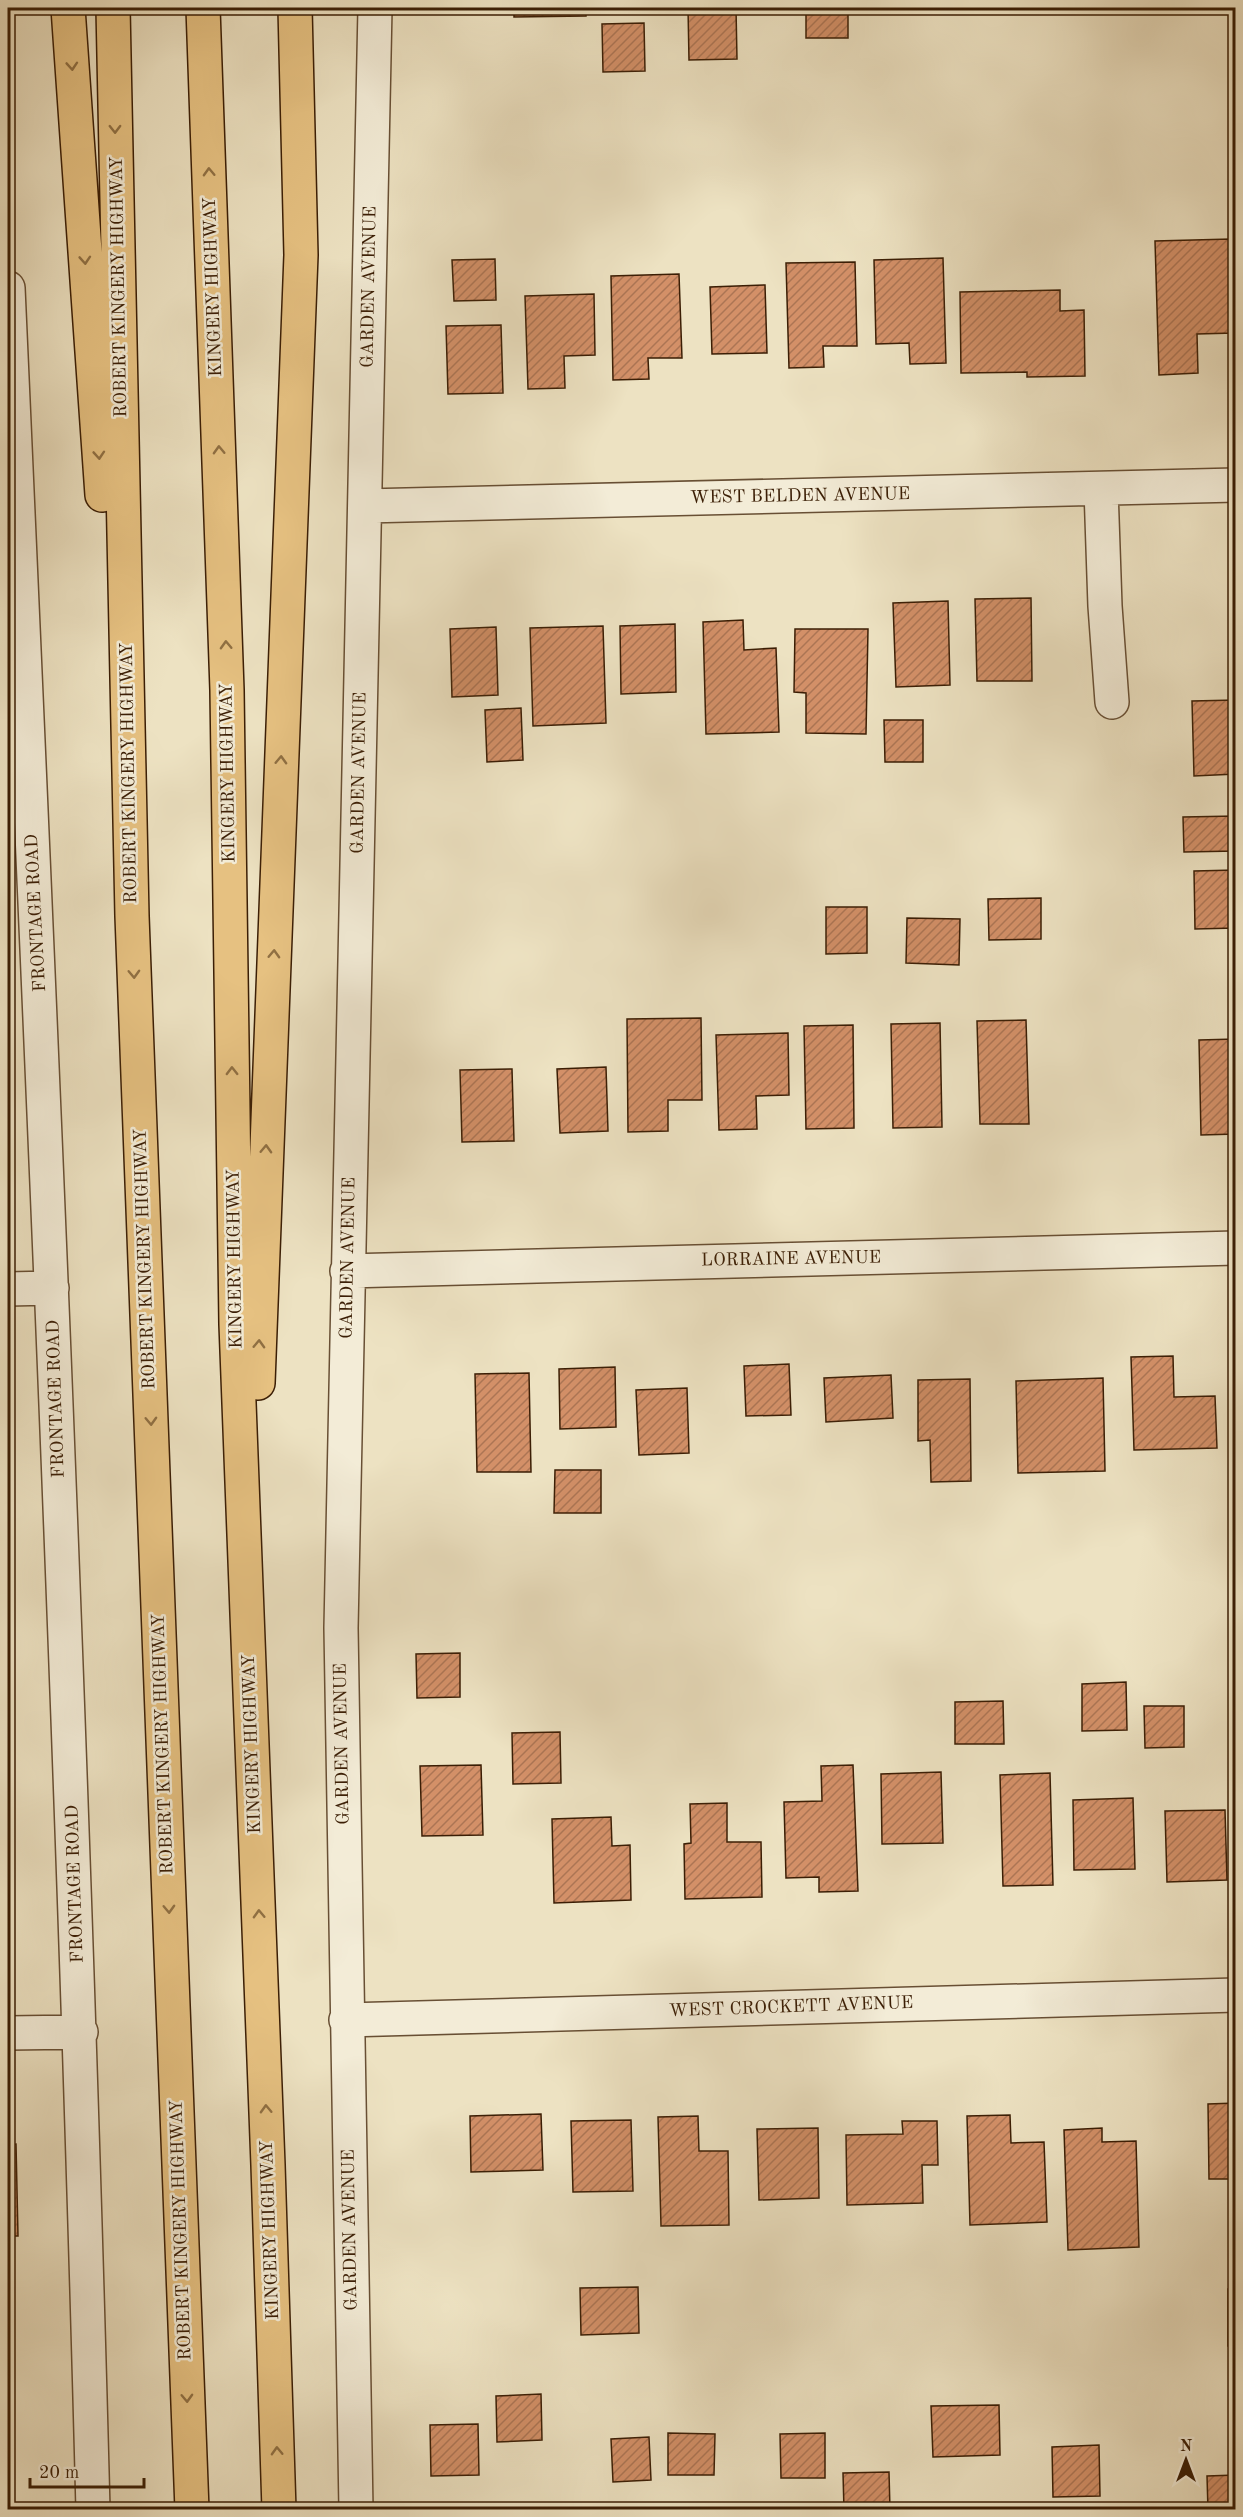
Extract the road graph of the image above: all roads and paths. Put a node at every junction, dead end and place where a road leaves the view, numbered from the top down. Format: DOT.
graph roads {
  1 [pos="68,8"];
  2 [pos="113,8"];
  3 [pos="203,8"];
  4 [pos="295,8"];
  5 [pos="375,8"];
  6 [pos="8,288"];
  7 [pos="1236,485"];
  8 [pos="1101,489"];
  9 [pos="365,507"];
  10 [pos="13,516"];
  11 [pos="1112,702"];
  12 [pos="132,916"];
  13 [pos="1236,1248"];
  14 [pos="347,1271"];
  15 [pos="52,1288"];
  16 [pos="8,1289"];
  17 [pos="248,1634"];
  18 [pos="1236,1995"];
  19 [pos="346,2020"];
  20 [pos="81,2032"];
  21 [pos="8,2033"];
  22 [pos="93,2510"];
  23 [pos="192,2510"];
  24 [pos="279,2510"];
  25 [pos="357,2510"];
  1 -- 12 [label="highway, one-way"];
  2 -- 12 [label="highway, ROBERT KINGERY HIGHWAY, one-way"];
  17 -- 3 [label="highway, KINGERY HIGHWAY, one-way"];
  17 -- 4 [label="highway, one-way"];
  5 -- 9 [label="street, GARDEN AVENUE"];
  6 -- 10 [label="street, FRONTAGE ROAD"];
  7 -- 8 [label="street, WEST BELDEN AVENUE"];
  8 -- 9 [label="street, WEST BELDEN AVENUE"];
  8 -- 11 [label="street"];
  9 -- 14 [label="street, GARDEN AVENUE"];
  10 -- 15 [label="street, FRONTAGE ROAD"];
  12 -- 23 [label="highway, ROBERT KINGERY HIGHWAY, one-way"];
  13 -- 14 [label="street, LORRAINE AVENUE"];
  14 -- 19 [label="street, GARDEN AVENUE"];
  15 -- 16 [label="street"];
  15 -- 20 [label="street, FRONTAGE ROAD"];
  24 -- 17 [label="highway, KINGERY HIGHWAY, one-way"];
  18 -- 19 [label="street, WEST CROCKETT AVENUE"];
  19 -- 25 [label="street, GARDEN AVENUE"];
  20 -- 21 [label="street"];
  20 -- 22 [label="street, FRONTAGE ROAD"];
}
